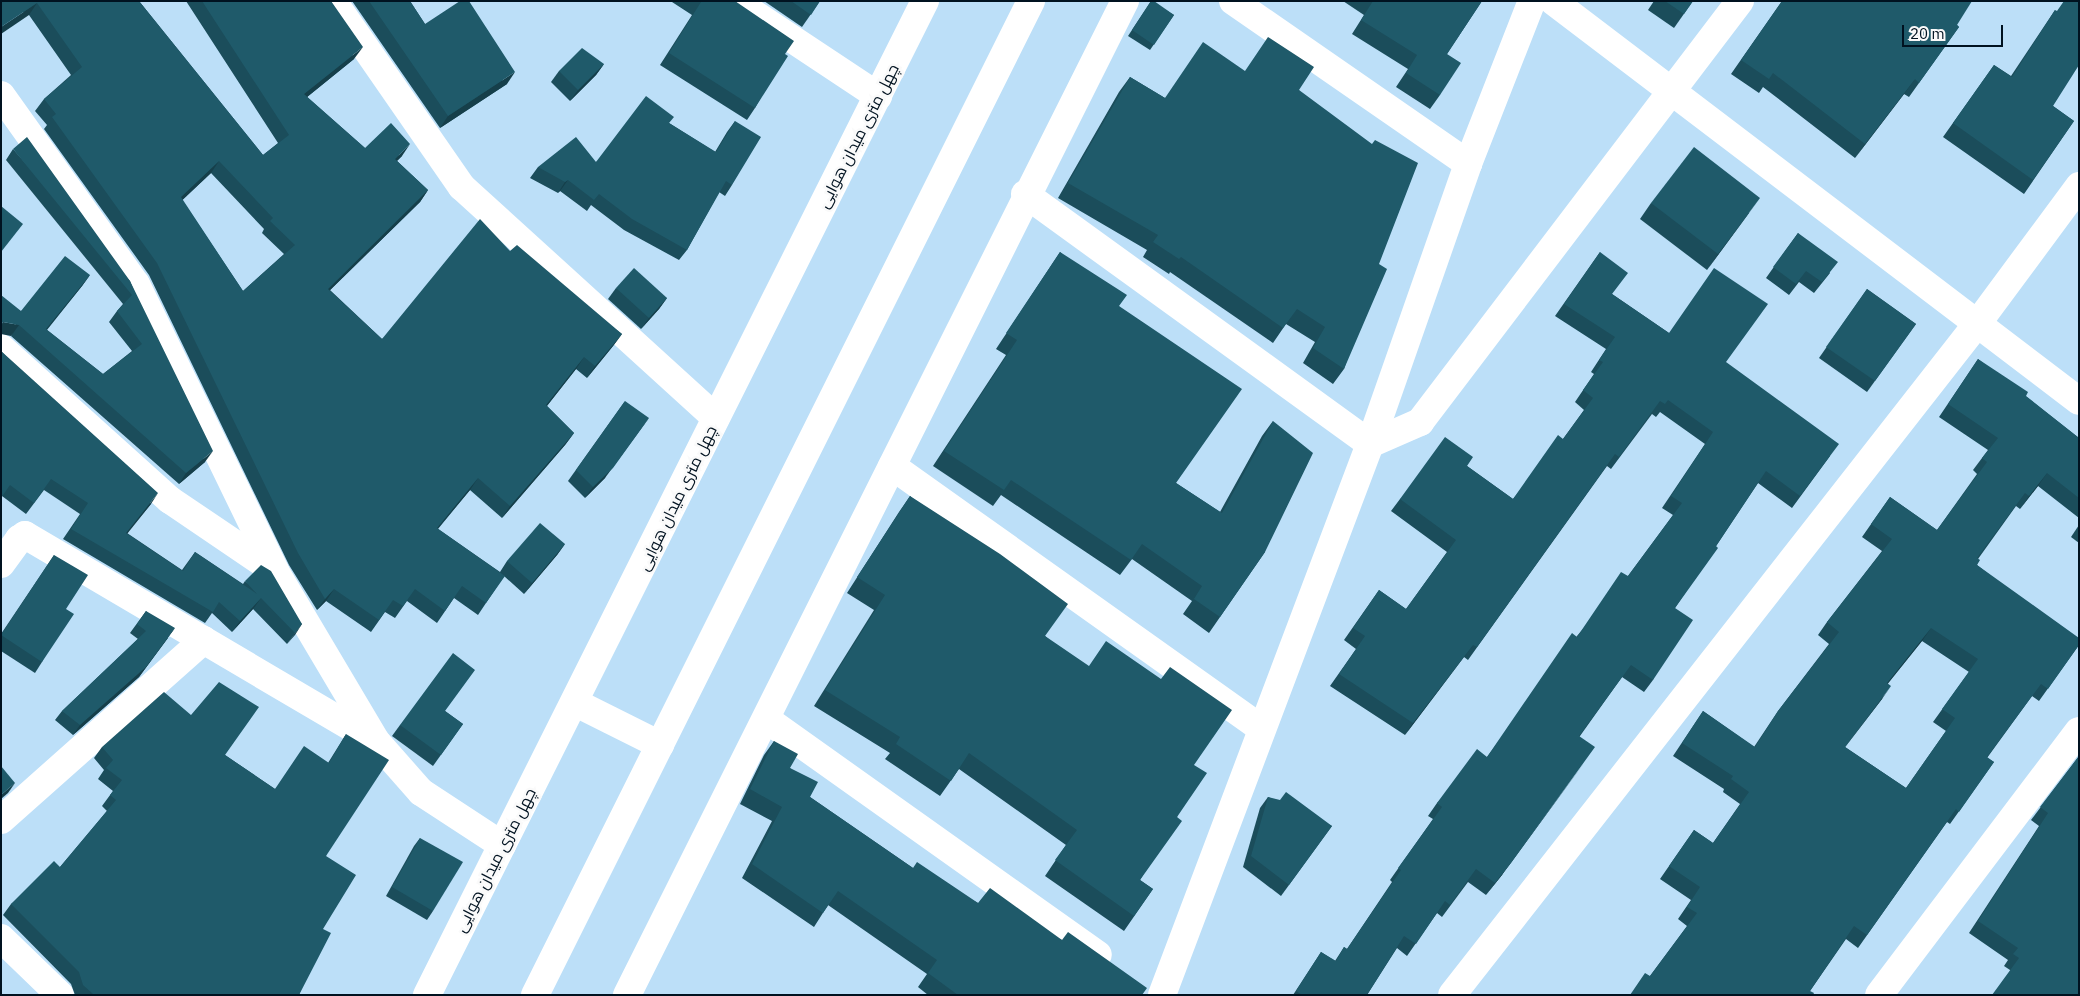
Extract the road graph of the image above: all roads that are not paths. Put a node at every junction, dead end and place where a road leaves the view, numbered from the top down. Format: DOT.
graph roads {
  1 [pos="333,1"];
  2 [pos="735,1"];
  3 [pos="926,1"];
  4 [pos="1031,1"];
  5 [pos="1125,1"];
  6 [pos="1234,1"];
  7 [pos="1532,1"];
  8 [pos="1553,1"];
  9 [pos="1740,1"];
  10 [pos="1672,92"];
  11 [pos="1,95"];
  12 [pos="878,96"];
  13 [pos="1468,164"];
  14 [pos="2079,186"];
  15 [pos="1026,194"];
  16 [pos="1977,324"];
  17 [pos="1,348"];
  18 [pos="2079,402"];
  19 [pos="716,418"];
  20 [pos="1370,444"];
  21 [pos="892,466"];
  22 [pos="1,564"];
  23 [pos="276,571"];
  24 [pos="204,640"];
  25 [pos="576,703"];
  26 [pos="766,719"];
  27 [pos="1260,728"];
  28 [pos="2079,731"];
  29 [pos="376,742"];
  30 [pos="660,745"];
  31 [pos="1,820"];
  32 [pos="502,845"];
  33 [pos="1,938"];
  34 [pos="1138,983"];
  35 [pos="60,995"];
  36 [pos="427,995"];
  37 [pos="535,995"];
  38 [pos="627,995"];
  39 [pos="1162,995"];
  40 [pos="1452,995"];
  41 [pos="1879,995"];
  1 -- 19 [label="street"];
  2 -- 12 [label="street"];
  3 -- 12 [label="street, چهل متری میدان هوایی"];
  4 -- 30 [label="street"];
  5 -- 15 [label="street"];
  6 -- 13 [label="street"];
  7 -- 13 [label="street"];
  8 -- 10 [label="street"];
  9 -- 10 [label="street"];
  10 -- 16 [label="street"];
  10 -- 20 [label="street"];
  11 -- 23 [label="street"];
  12 -- 19 [label="street, چهل متری میدان هوایی"];
  13 -- 20 [label="street"];
  14 -- 16 [label="street"];
  15 -- 20 [label="street"];
  15 -- 21 [label="street"];
  16 -- 18 [label="street"];
  16 -- 40 [label="street"];
  17 -- 23 [label="street"];
  19 -- 25 [label="street, چهل متری میدان هوایی"];
  20 -- 27 [label="street"];
  21 -- 26 [label="street"];
  21 -- 27 [label="street"];
  22 -- 24 [label="street"];
  23 -- 29 [label="street"];
  24 -- 29 [label="street"];
  24 -- 31 [label="street"];
  25 -- 30 [label="street"];
  25 -- 32 [label="street, چهل متری میدان هوایی"];
  26 -- 34 [label="street"];
  26 -- 38 [label="street"];
  27 -- 39 [label="street"];
  28 -- 41 [label="street"];
  29 -- 32 [label="street"];
  30 -- 37 [label="street"];
  32 -- 36 [label="street, چهل متری میدان هوایی"];
  33 -- 35 [label="street"];
}
